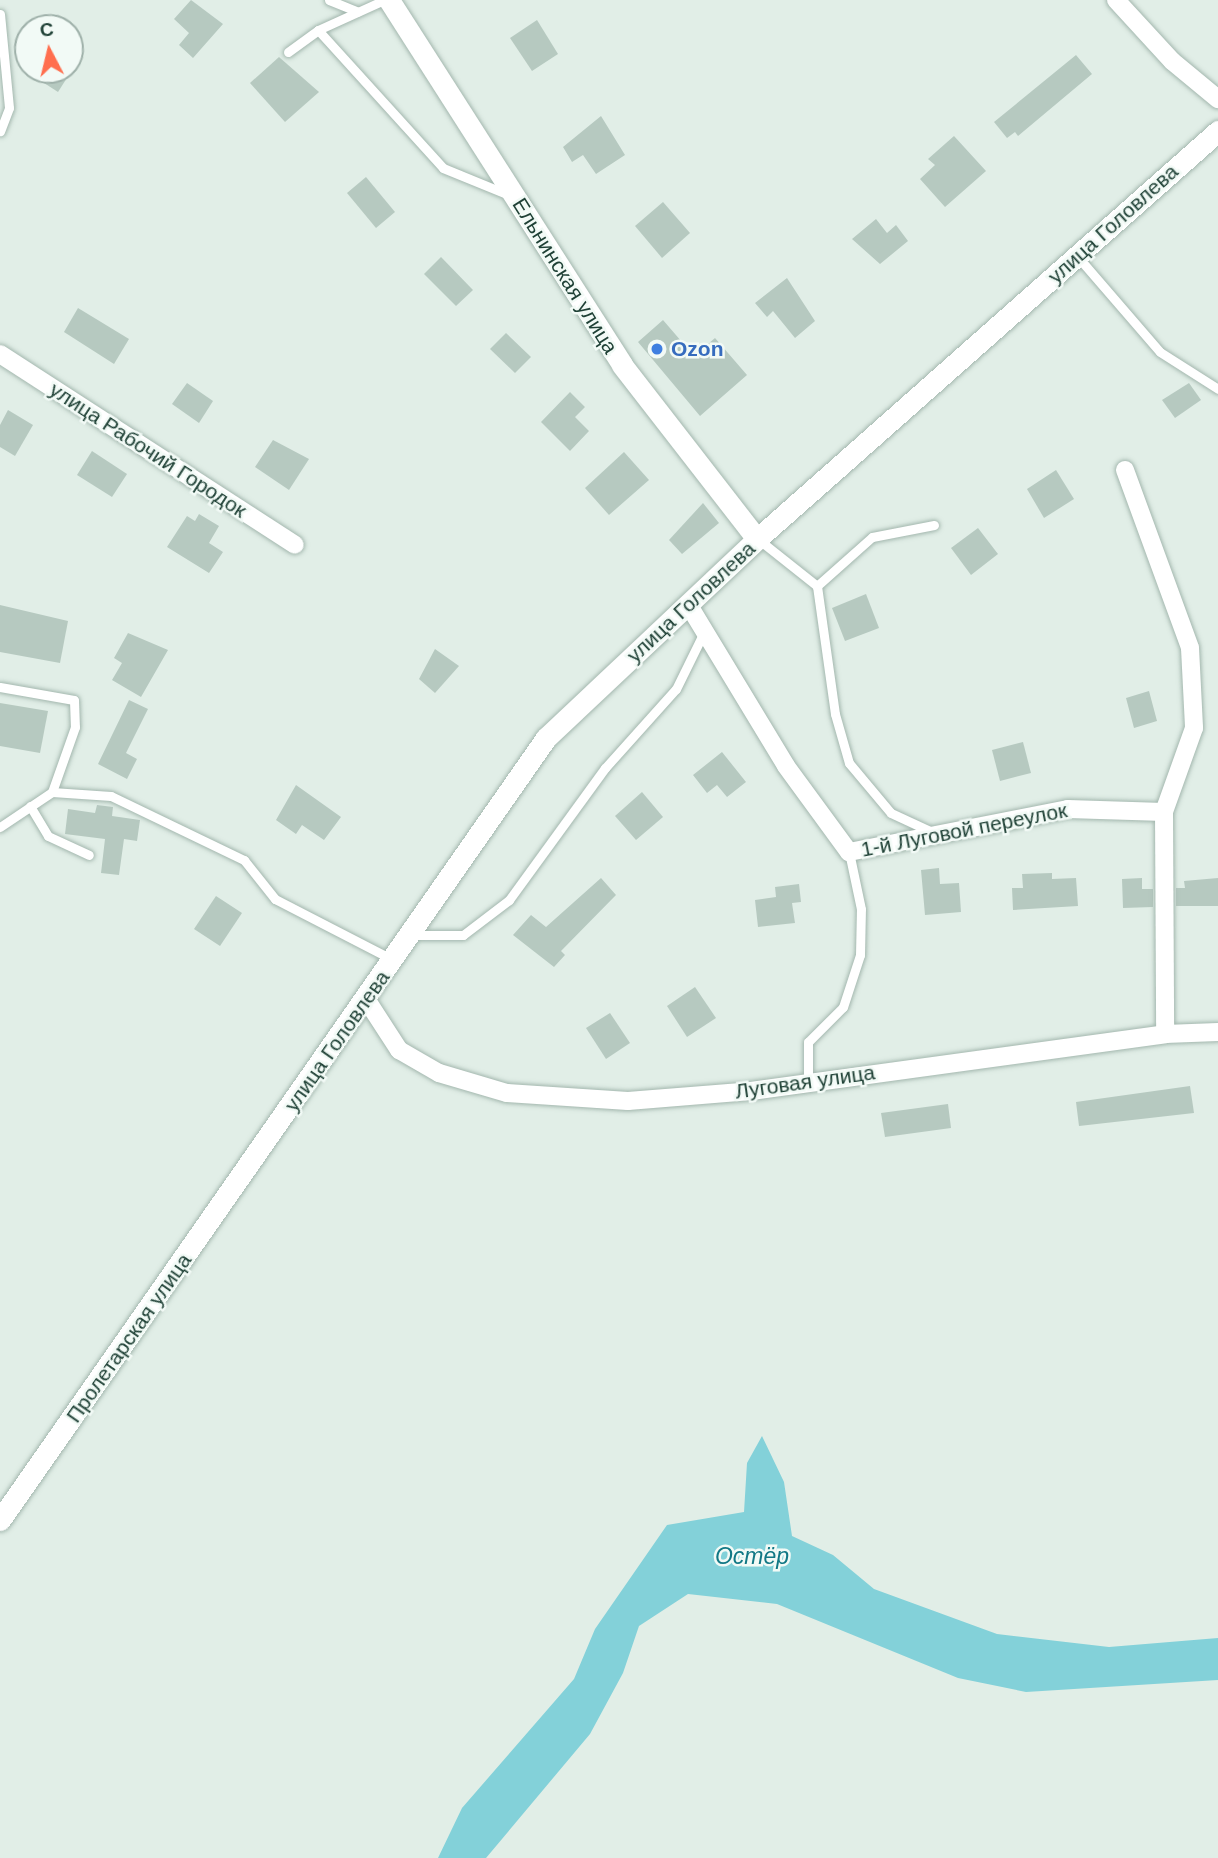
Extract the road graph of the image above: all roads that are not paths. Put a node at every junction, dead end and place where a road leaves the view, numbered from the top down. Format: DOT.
graph roads {
  1 [pos="329,0"];
  2 [pos="384,0"];
  3 [pos="390,0"];
  4 [pos="1116,0"];
  5 [pos="358,12"];
  6 [pos="0,15"];
  7 [pos="318,30"];
  8 [pos="288,52"];
  9 [pos="1218,99"];
  10 [pos="0,131"];
  11 [pos="1218,131"];
  12 [pos="515,197"];
  13 [pos="1077,256"];
  14 [pos="0,354"];
  15 [pos="1218,389"];
  16 [pos="1125,470"];
  17 [pos="934,525"];
  18 [pos="757,539"];
  19 [pos="295,545"];
  20 [pos="817,586"];
  21 [pos="688,604"];
  22 [pos="705,631"];
  23 [pos="0,687"];
  24 [pos="52,792"];
  25 [pos="30,806"];
  26 [pos="1164,812"];
  27 [pos="0,827"];
  28 [pos="936,834"];
  29 [pos="849,852"];
  30 [pos="89,855"];
  31 [pos="410,935"];
  32 [pos="393,960"];
  33 [pos="366,999"];
  34 [pos="1218,1032"];
  35 [pos="1165,1034"];
  36 [pos="808,1083"];
  37 [pos="257,1157"];
  38 [pos="3,1510"];
  1 -- 5 [label="lane"];
  2 -- 5 [label="lane"];
  3 -- 12 [label="main road, Ельнинская улица"];
  4 -- 9 [label="street"];
  5 -- 7 [label="lane"];
  6 -- 10 [label="lane"];
  7 -- 8 [label="lane"];
  7 -- 12 [label="lane"];
  11 -- 13 [label="main road, улица Головлева"];
  12 -- 18 [label="main road, Ельнинская улица"];
  13 -- 15 [label="lane"];
  13 -- 18 [label="main road, улица Головлева"];
  14 -- 19 [label="street, улица Рабочий Городок"];
  16 -- 26 [label="street"];
  17 -- 20 [label="lane"];
  18 -- 20 [label="lane"];
  18 -- 21 [label="main road, улица Головлева"];
  20 -- 28 [label="lane"];
  21 -- 22 [label="street, 1-й Луговой переулок"];
  21 -- 31 [label="main road, улица Головлева"];
  22 -- 29 [label="street, 1-й Луговой переулок"];
  22 -- 31 [label="lane"];
  23 -- 24 [label="lane"];
  24 -- 25 [label="lane"];
  24 -- 32 [label="lane"];
  25 -- 27 [label="lane"];
  25 -- 30 [label="lane"];
  26 -- 28 [label="street, 1-й Луговой переулок"];
  26 -- 35 [label="street"];
  28 -- 29 [label="street, 1-й Луговой переулок"];
  29 -- 36 [label="lane"];
  31 -- 32 [label="main road, улица Головлева"];
  32 -- 33 [label="main road, улица Головлева"];
  33 -- 36 [label="street, Луговая улица"];
  33 -- 37 [label="main road, улица Головлева"];
  34 -- 35 [label="street, Луговая улица"];
  35 -- 36 [label="street, Луговая улица"];
  37 -- 38 [label="main road, Пролетарская улица"];
}
